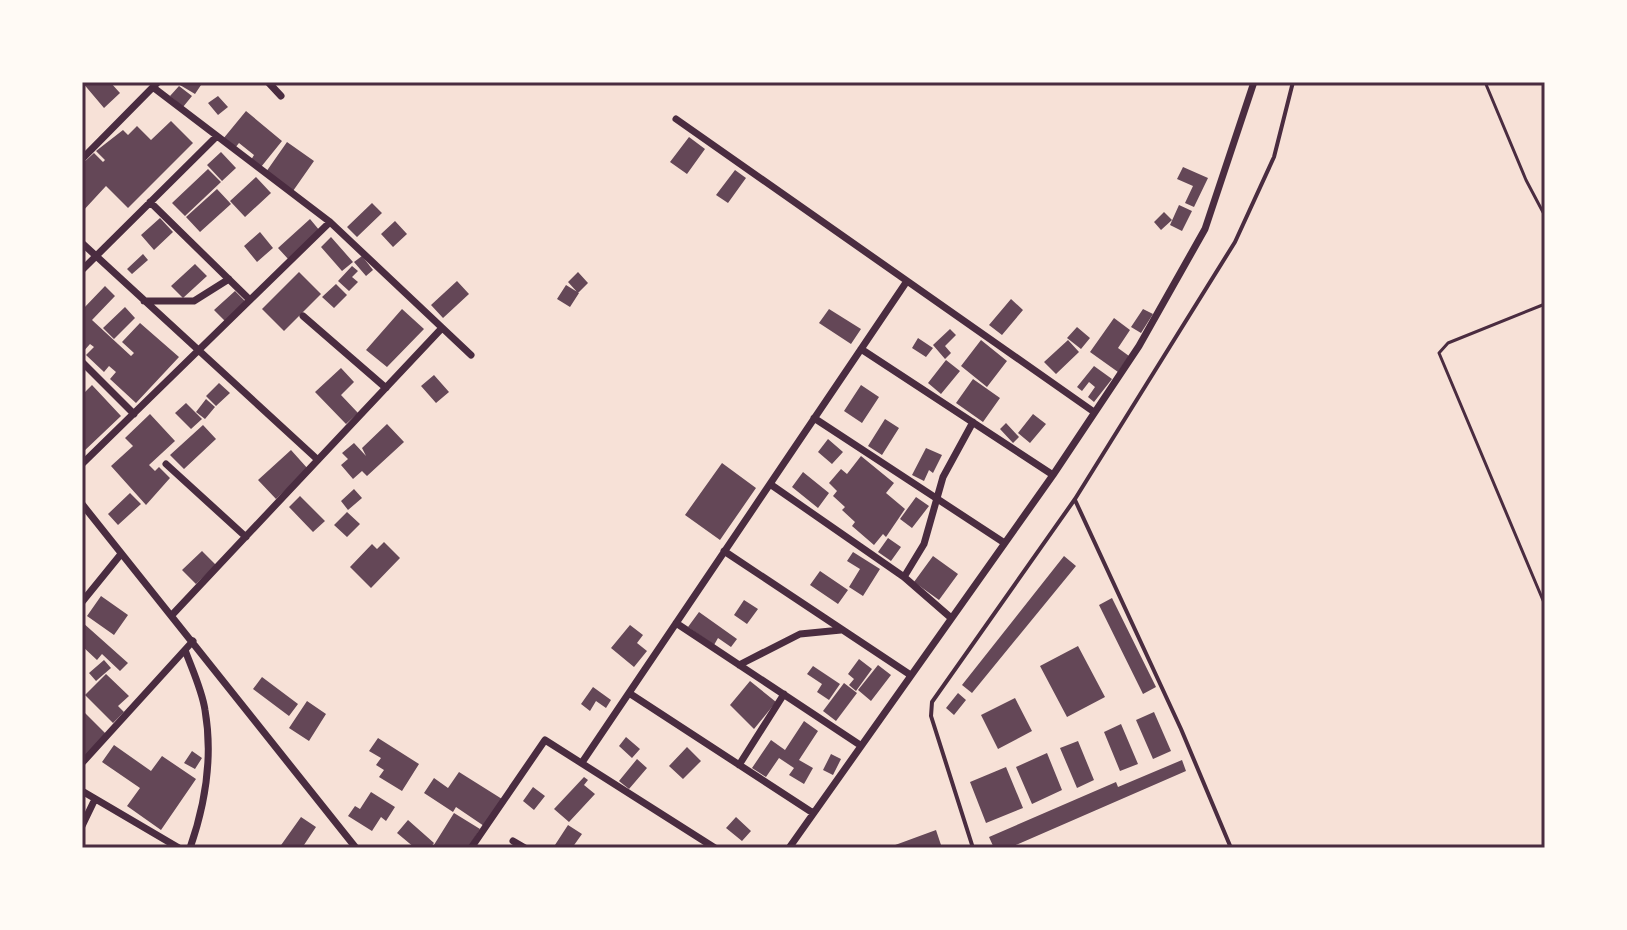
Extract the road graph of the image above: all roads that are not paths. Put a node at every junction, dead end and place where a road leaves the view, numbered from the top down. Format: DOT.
graph roads {
  1 [pos="268,82"];
  2 [pos="1254,82"];
  3 [pos="1293,82"];
  4 [pos="156,85"];
  5 [pos="281,96"];
  6 [pos="676,119"];
  7 [pos="217,136"];
  8 [pos="82,159"];
  9 [pos="150,202"];
  10 [pos="330,222"];
  11 [pos="82,243"];
  12 [pos="96,256"];
  13 [pos="82,270"];
  14 [pos="229,279"];
  15 [pos="907,281"];
  16 [pos="250,300"];
  17 [pos="144,301"];
  18 [pos="303,316"];
  19 [pos="442,328"];
  20 [pos="861,349"];
  21 [pos="198,351"];
  22 [pos="471,355"];
  23 [pos="82,362"];
  24 [pos="386,388"];
  25 [pos="1094,412"];
  26 [pos="134,414"];
  27 [pos="814,418"];
  28 [pos="973,422"];
  29 [pos="318,460"];
  30 [pos="82,464"];
  31 [pos="166,464"];
  32 [pos="1053,475"];
  33 [pos="770,484"];
  34 [pos="935,497"];
  35 [pos="1075,499"];
  36 [pos="82,504"];
  37 [pos="246,537"];
  38 [pos="1003,542"];
  39 [pos="724,551"];
  40 [pos="121,554"];
  41 [pos="904,577"];
  42 [pos="82,602"];
  43 [pos="172,615"];
  44 [pos="950,617"];
  45 [pos="676,623"];
  46 [pos="842,630"];
  47 [pos="193,641"];
  48 [pos="185,650"];
  49 [pos="739,665"];
  50 [pos="909,674"];
  51 [pos="629,693"];
  52 [pos="784,694"];
  53 [pos="860,745"];
  54 [pos="583,761"];
  55 [pos="82,763"];
  56 [pos="739,765"];
  57 [pos="82,791"];
  58 [pos="95,799"];
  59 [pos="813,813"];
  60 [pos="82,826"];
  61 [pos="513,841"];
  62 [pos="179,848"];
  63 [pos="190,848"];
  64 [pos="356,848"];
  65 [pos="471,848"];
  66 [pos="525,848"];
  67 [pos="715,848"];
  68 [pos="789,848"];
  69 [pos="973,848"];
  70 [pos="1231,848"];
  1 -- 5 [label="street"];
  2 -- 25 [label="street"];
  3 -- 35 [label="lane"];
  4 -- 7 [label="street"];
  4 -- 8 [label="street"];
  6 -- 15 [label="street"];
  7 -- 9 [label="street"];
  7 -- 10 [label="street"];
  9 -- 12 [label="street"];
  9 -- 14 [label="street"];
  10 -- 16 [label="street"];
  10 -- 19 [label="street"];
  11 -- 12 [label="street"];
  12 -- 13 [label="street"];
  12 -- 17 [label="street"];
  14 -- 16 [label="street"];
  14 -- 17 [label="street"];
  15 -- 20 [label="street"];
  15 -- 25 [label="street"];
  16 -- 21 [label="street"];
  17 -- 21 [label="street"];
  18 -- 24 [label="street"];
  19 -- 22 [label="street"];
  19 -- 24 [label="street"];
  20 -- 27 [label="street"];
  20 -- 28 [label="street"];
  21 -- 26 [label="street"];
  21 -- 29 [label="street"];
  23 -- 26 [label="street"];
  24 -- 29 [label="street"];
  25 -- 32 [label="street"];
  26 -- 30 [label="street"];
  27 -- 33 [label="street"];
  27 -- 34 [label="street"];
  28 -- 32 [label="street"];
  28 -- 34 [label="street"];
  29 -- 37 [label="street"];
  31 -- 37 [label="street"];
  32 -- 38 [label="street"];
  33 -- 39 [label="street"];
  33 -- 41 [label="street"];
  34 -- 38 [label="street"];
  34 -- 41 [label="street"];
  35 -- 69 [label="lane"];
  35 -- 70 [label="lane"];
  36 -- 40 [label="street"];
  37 -- 43 [label="street"];
  38 -- 44 [label="street"];
  39 -- 45 [label="street"];
  39 -- 46 [label="street"];
  40 -- 42 [label="street"];
  40 -- 43 [label="street"];
  41 -- 44 [label="street"];
  43 -- 47 [label="street"];
  44 -- 50 [label="street"];
  45 -- 49 [label="street"];
  45 -- 51 [label="street"];
  46 -- 49 [label="street"];
  46 -- 50 [label="street"];
  47 -- 48 [label="street"];
  47 -- 64 [label="street"];
  48 -- 55 [label="street"];
  48 -- 63 [label="street"];
  49 -- 52 [label="street"];
  50 -- 53 [label="street"];
  51 -- 54 [label="street"];
  51 -- 56 [label="street"];
  52 -- 53 [label="street"];
  52 -- 56 [label="street"];
  53 -- 59 [label="street"];
  54 -- 65 [label="street"];
  54 -- 67 [label="street"];
  56 -- 59 [label="street"];
  57 -- 58 [label="street"];
  58 -- 60 [label="street"];
  58 -- 62 [label="street"];
  59 -- 68 [label="street"];
  61 -- 66 [label="street"];
}
